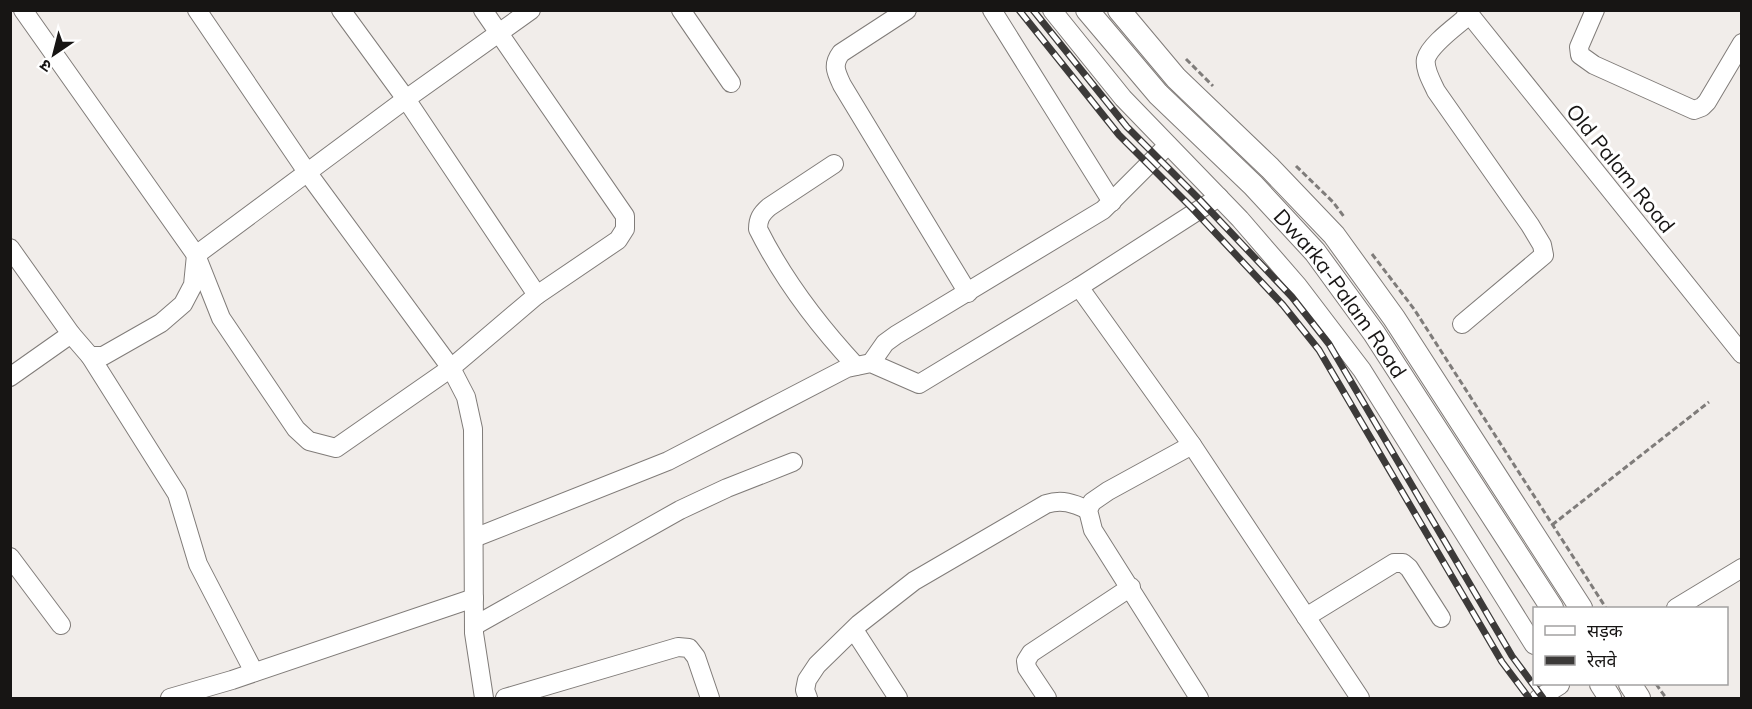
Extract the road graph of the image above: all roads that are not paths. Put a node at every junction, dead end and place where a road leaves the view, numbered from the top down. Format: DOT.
graph roads {
  1 [pos="23,10"];
  2 [pos="197,10"];
  3 [pos="341,10"];
  4 [pos="483,10"];
  5 [pos="531,10"];
  6 [pos="681,10"];
  7 [pos="907,10"];
  8 [pos="992,10"];
  9 [pos="1052,10"];
  10 [pos="1087,10"];
  11 [pos="1119,10"];
  12 [pos="1595,10"];
  13 [pos="1468,13"];
  14 [pos="499,34"];
  15 [pos="1742,44"];
  16 [pos="731,83"];
  17 [pos="406,99"];
  18 [pos="1168,145"];
  19 [pos="834,164"];
  20 [pos="307,172"];
  21 [pos="1219,197"];
  22 [pos="1112,202"];
  23 [pos="10,248"];
  24 [pos="196,255"];
  25 [pos="1079,287"];
  26 [pos="968,293"];
  27 [pos="537,295"];
  28 [pos="1462,324"];
  29 [pos="71,334"];
  30 [pos="1742,354"];
  31 [pos="90,356"];
  32 [pos="863,364"];
  33 [pos="450,368"];
  34 [pos="10,377"];
  35 [pos="1192,445"];
  36 [pos="793,462"];
  37 [pos="1088,510"];
  38 [pos="474,538"];
  39 [pos="10,557"];
  40 [pos="1742,568"];
  41 [pos="1131,587"];
  42 [pos="474,598"];
  43 [pos="1551,607"];
  44 [pos="1580,607"];
  45 [pos="1679,607"];
  46 [pos="1306,617"];
  47 [pos="1441,618"];
  48 [pos="61,625"];
  49 [pos="474,626"];
  50 [pos="854,630"];
  51 [pos="1533,643"];
  52 [pos="254,672"];
  53 [pos="1601,685"];
  54 [pos="1631,685"];
  55 [pos="1562,689"];
  56 [pos="170,699"];
  57 [pos="484,699"];
  58 [pos="505,699"];
  59 [pos="710,699"];
  60 [pos="808,699"];
  61 [pos="898,699"];
  62 [pos="1047,699"];
  63 [pos="1199,699"];
  64 [pos="1360,699"];
  65 [pos="1539,699"];
  66 [pos="1610,699"];
  67 [pos="1639,699"];
  1 -- 24 [label="street"];
  2 -- 20 [label="street"];
  3 -- 17 [label="street"];
  4 -- 14 [label="street"];
  5 -- 14 [label="street"];
  6 -- 16 [label="street"];
  7 -- 26 [label="street"];
  8 -- 22 [label="street"];
  9 -- 18 [label="street"];
  10 -- 43 [label="main road, Dwarka-Palam Road"];
  11 -- 44 [label="main road, Dwarka-Palam Road"];
  12 -- 15 [label="street"];
  13 -- 28 [label="street"];
  13 -- 30 [label="street, Old Palam Road"];
  14 -- 17 [label="street"];
  14 -- 27 [label="street"];
  17 -- 20 [label="street"];
  17 -- 27 [label="street"];
  18 -- 21 [label="street"];
  18 -- 22 [label="street"];
  19 -- 32 [label="street"];
  20 -- 24 [label="street"];
  20 -- 33 [label="street"];
  21 -- 25 [label="street"];
  21 -- 51 [label="street"];
  22 -- 26 [label="street"];
  23 -- 29 [label="street"];
  24 -- 31 [label="street"];
  24 -- 33 [label="street"];
  25 -- 32 [label="street"];
  25 -- 35 [label="street"];
  26 -- 32 [label="street"];
  27 -- 33 [label="street"];
  29 -- 31 [label="street"];
  29 -- 34 [label="street"];
  31 -- 52 [label="street"];
  32 -- 38 [label="street"];
  33 -- 38 [label="street"];
  35 -- 37 [label="street"];
  35 -- 46 [label="street"];
  36 -- 49 [label="street"];
  37 -- 41 [label="street"];
  37 -- 50 [label="street"];
  38 -- 42 [label="street"];
  39 -- 48 [label="street"];
  40 -- 45 [label="street"];
  41 -- 62 [label="street"];
  41 -- 63 [label="street"];
  42 -- 49 [label="street"];
  42 -- 52 [label="street"];
  46 -- 47 [label="street"];
  46 -- 64 [label="street"];
  49 -- 57 [label="street"];
  50 -- 60 [label="street"];
  50 -- 61 [label="street"];
  52 -- 56 [label="street"];
  53 -- 66 [label="main road"];
  54 -- 67 [label="main road"];
  55 -- 65 [label="street"];
  58 -- 59 [label="street"];
}
